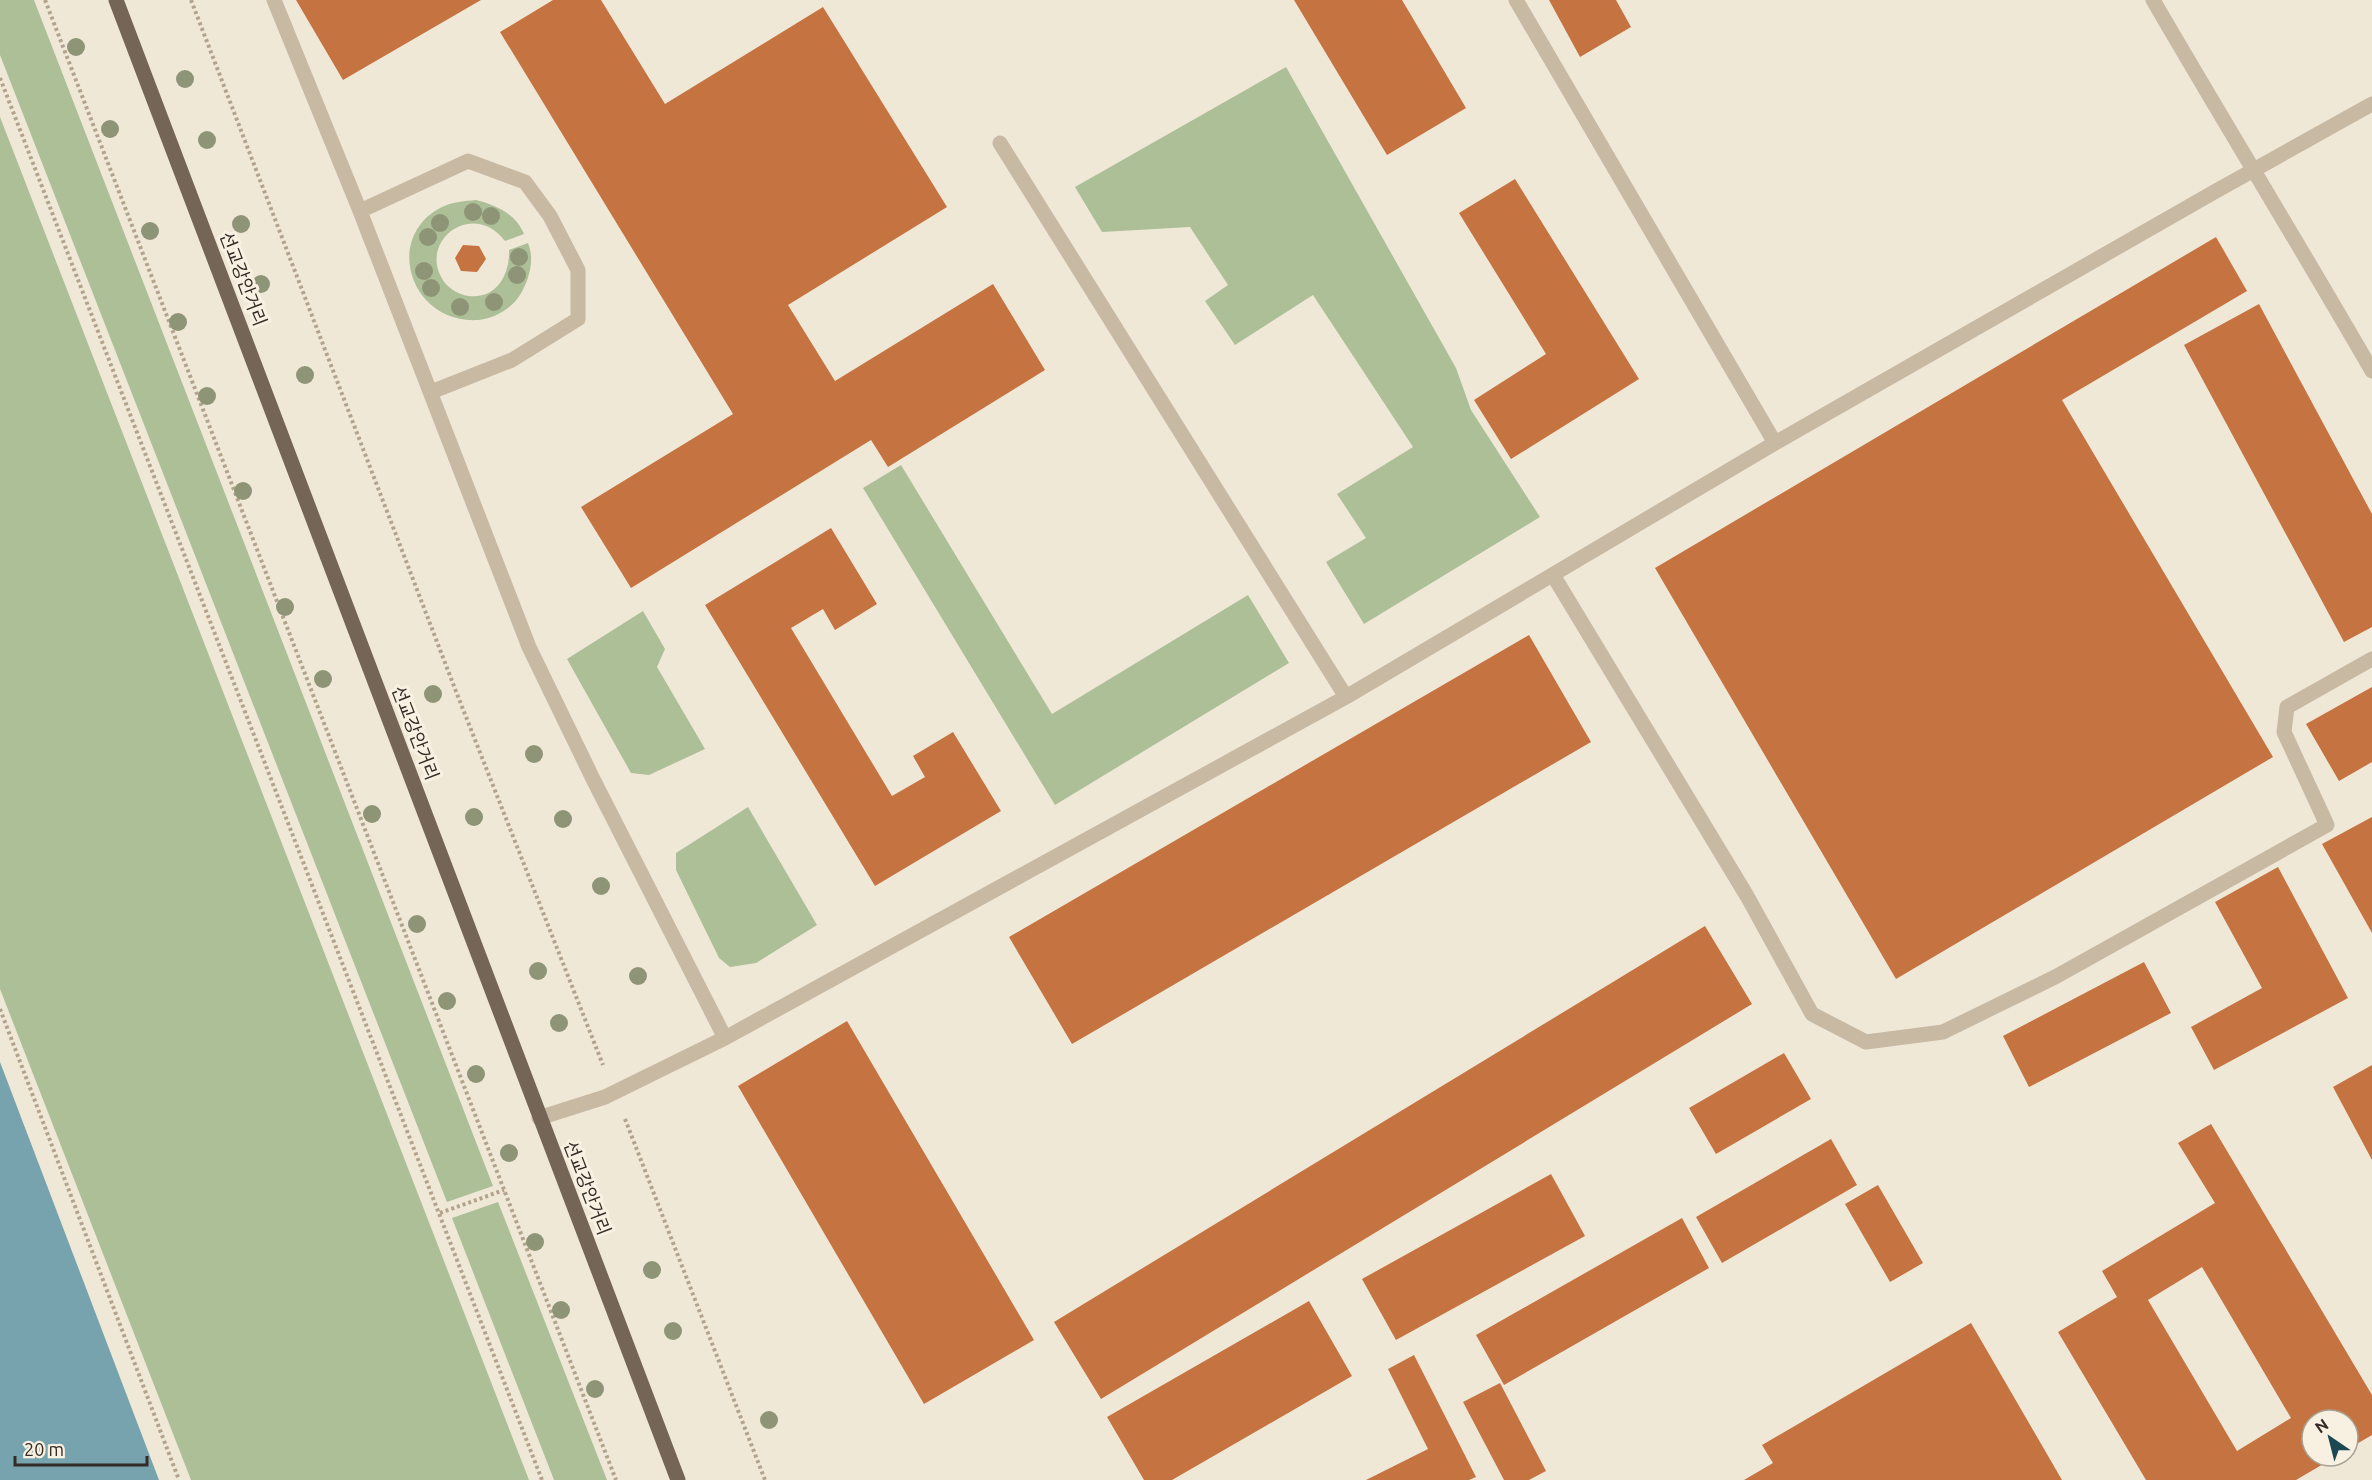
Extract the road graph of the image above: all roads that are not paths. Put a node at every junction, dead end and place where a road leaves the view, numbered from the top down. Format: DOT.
graph roads {
  1 [pos="116,0"];
  2 [pos="274,0"];
  3 [pos="1516,0"];
  4 [pos="2153,0"];
  5 [pos="2372,104"];
  6 [pos="1000,143"];
  7 [pos="2252,171"];
  8 [pos="360,211"];
  9 [pos="2372,371"];
  10 [pos="431,392"];
  11 [pos="1775,443"];
  12 [pos="1553,575"];
  13 [pos="2372,660"];
  14 [pos="1346,697"];
  15 [pos="725,1038"];
  16 [pos="539,1118"];
  17 [pos="678,1480"];
  1 -- 16 [label="main road, 선교강안거리"];
  2 -- 8 [label="street"];
  3 -- 11 [label="street"];
  4 -- 7 [label="street"];
  5 -- 7 [label="street"];
  6 -- 14 [label="street"];
  7 -- 9 [label="street"];
  7 -- 11 [label="street"];
  8 -- 10 [label="street"];
  8 -- 10 [label="street"];
  10 -- 15 [label="street"];
  11 -- 12 [label="street"];
  12 -- 13 [label="street"];
  12 -- 14 [label="street"];
  14 -- 15 [label="street"];
  15 -- 16 [label="street"];
  16 -- 17 [label="main road, 선교강안거리"];
}
